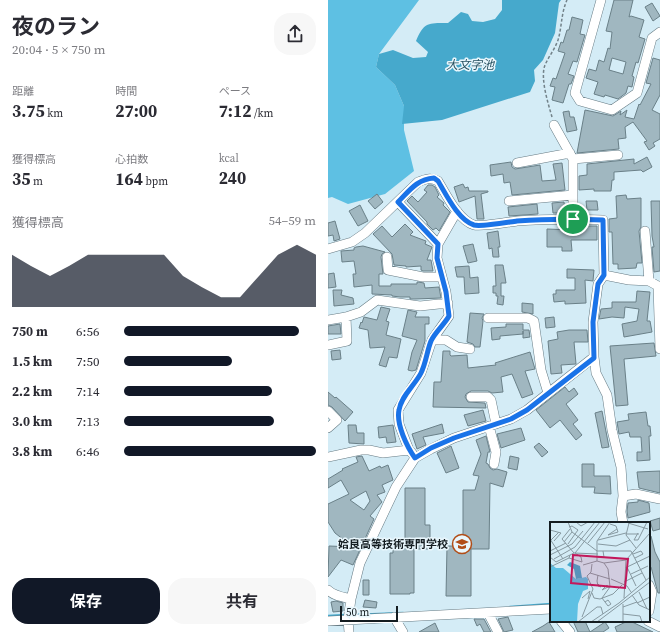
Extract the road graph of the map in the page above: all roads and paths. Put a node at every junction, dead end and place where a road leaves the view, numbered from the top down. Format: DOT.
graph roads {
  1 [pos="567,0"];
  2 [pos="601,0"];
  3 [pos="660,32"];
  4 [pos="554,125"];
  5 [pos="618,155"];
  6 [pos="572,156"];
  7 [pos="517,163"];
  8 [pos="573,196"];
  9 [pos="509,201"];
  10 [pos="398,202"];
  11 [pos="457,211"];
  12 [pos="573,219"];
  13 [pos="645,231"];
  14 [pos="438,244"];
  15 [pos="328,249"];
  16 [pos="387,257"];
  17 [pos="604,275"];
  18 [pos="442,277"];
  19 [pos="648,281"];
  20 [pos="659,286"];
  21 [pos="448,303"];
  22 [pos="346,317"];
  23 [pos="488,318"];
  24 [pos="328,320"];
  25 [pos="432,340"];
  26 [pos="328,345"];
  27 [pos="660,349"];
  28 [pos="470,350"];
  29 [pos="594,358"];
  30 [pos="548,394"];
  31 [pos="471,397"];
  32 [pos="328,411"];
  33 [pos="492,425"];
  34 [pos="328,428"];
  35 [pos="412,454"];
  36 [pos="328,457"];
  37 [pos="494,464"];
  38 [pos="623,496"];
  39 [pos="660,499"];
  40 [pos="623,522"];
  41 [pos="650,587"];
  42 [pos="328,590"];
  43 [pos="351,599"];
  44 [pos="650,605"];
  45 [pos="550,609"];
  46 [pos="488,613"];
  47 [pos="394,617"];
  48 [pos="348,620"];
  49 [pos="328,621"];
  50 [pos="563,622"];
  51 [pos="650,622"];
  52 [pos="660,627"];
  53 [pos="349,632"];
  54 [pos="403,632"];
  55 [pos="498,632"];
  56 [pos="569,632"];
  1 -- 4 [label="path"];
  2 -- 3 [label="street"];
  4 -- 6 [label="street"];
  5 -- 6 [label="street"];
  6 -- 7 [label="street"];
  6 -- 8 [label="street"];
  8 -- 9 [label="street"];
  8 -- 12 [label="street"];
  10 -- 11 [label="street"];
  10 -- 14 [label="street"];
  10 -- 15 [label="street"];
  11 -- 12 [label="street"];
  11 -- 14 [label="street"];
  12 -- 17 [label="street"];
  13 -- 19 [label="street"];
  14 -- 18 [label="street"];
  16 -- 18 [label="street"];
  17 -- 19 [label="street"];
  17 -- 29 [label="street"];
  18 -- 21 [label="street"];
  19 -- 20 [label="street"];
  20 -- 27 [label="street"];
  21 -- 22 [label="street"];
  21 -- 25 [label="street"];
  22 -- 24 [label="street"];
  22 -- 26 [label="street"];
  23 -- 30 [label="street"];
  25 -- 28 [label="street"];
  25 -- 35 [label="street"];
  29 -- 30 [label="street"];
  29 -- 38 [label="street"];
  30 -- 33 [label="street"];
  31 -- 33 [label="street"];
  32 -- 34 [label="street"];
  33 -- 35 [label="street"];
  33 -- 37 [label="street"];
  35 -- 36 [label="street"];
  35 -- 43 [label="street"];
  38 -- 39 [label="street"];
  38 -- 40 [label="street"];
  41 -- 44 [label="street"];
  42 -- 43 [label="street"];
  43 -- 48 [label="street"];
  45 -- 46 [label="street"];
  46 -- 47 [label="street"];
  46 -- 55 [label="street"];
  47 -- 48 [label="street"];
  47 -- 54 [label="street"];
  48 -- 49 [label="street"];
  48 -- 53 [label="street"];
  50 -- 56 [label="street"];
  51 -- 52 [label="street"];
}
